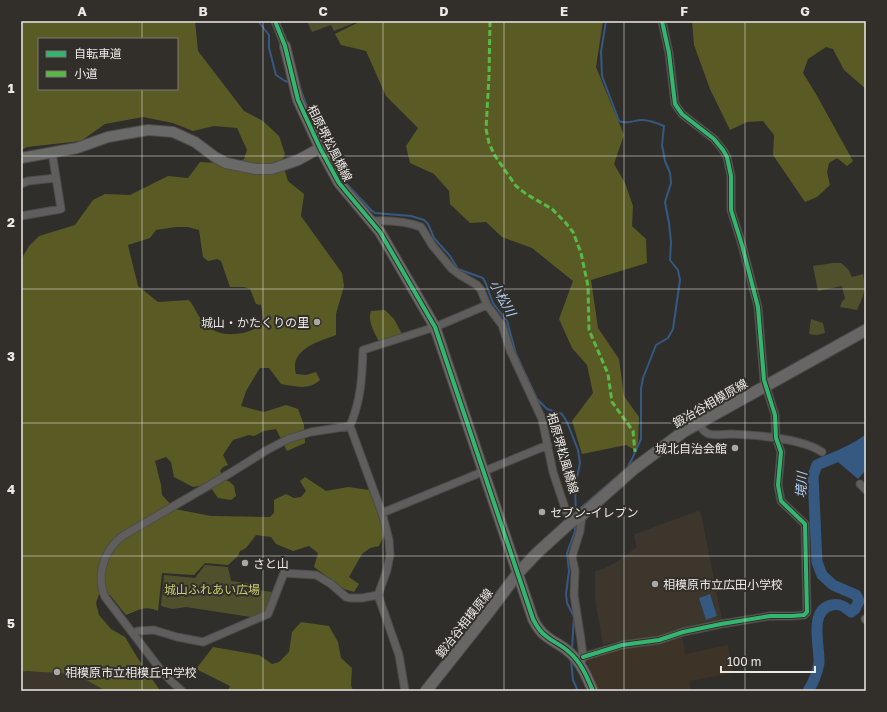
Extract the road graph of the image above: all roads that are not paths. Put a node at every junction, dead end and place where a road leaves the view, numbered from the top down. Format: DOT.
graph roads {
  1 [pos="275,21"];
  2 [pos="662,21"];
  3 [pos="285,46"];
  4 [pos="320,148"];
  5 [pos="52,152"];
  6 [pos="21,158"];
  7 [pos="56,178"];
  8 [pos="21,184"];
  9 [pos="21,216"];
  10 [pos="372,221"];
  11 [pos="488,305"];
  12 [pos="435,327"];
  13 [pos="866,330"];
  14 [pos="765,386"];
  15 [pos="698,423"];
  16 [pos="350,426"];
  17 [pos="776,438"];
  18 [pos="548,446"];
  19 [pos="822,452"];
  20 [pos="484,471"];
  21 [pos="860,484"];
  22 [pos="866,490"];
  23 [pos="382,513"];
  24 [pos="576,519"];
  25 [pos="518,573"];
  26 [pos="378,594"];
  27 [pos="134,635"];
  28 [pos="581,662"];
  29 [pos="182,691"];
  30 [pos="405,691"];
  31 [pos="426,691"];
  32 [pos="593,691"];
  1 -- 3 [label="street"];
  2 -- 14 [label="street"];
  3 -- 4 [label="street, 相原堺松風橋線"];
  4 -- 5 [label="street"];
  4 -- 10 [label="street, 相原堺松風橋線"];
  5 -- 6 [label="street"];
  5 -- 7 [label="street"];
  7 -- 8 [label="street"];
  7 -- 9 [label="street"];
  10 -- 11 [label="street, 相原堺松風橋線"];
  10 -- 12 [label="street"];
  11 -- 12 [label="street"];
  11 -- 18 [label="street, 相原堺松風橋線"];
  12 -- 16 [label="street"];
  12 -- 20 [label="street"];
  13 -- 14 [label="main road, 鍛冶谷相模原線"];
  14 -- 15 [label="main road, 鍛冶谷相模原線"];
  14 -- 17 [label="street"];
  15 -- 17 [label="street"];
  15 -- 24 [label="main road, 鍛冶谷相模原線"];
  16 -- 23 [label="street"];
  16 -- 27 [label="street"];
  17 -- 19 [label="street"];
  17 -- 28 [label="street"];
  18 -- 20 [label="street"];
  18 -- 24 [label="street, 相原堺松風橋線"];
  20 -- 23 [label="street"];
  20 -- 25 [label="street"];
  21 -- 22 [label="street"];
  23 -- 26 [label="street"];
  24 -- 25 [label="main road, 鍛冶谷相模原線"];
  24 -- 28 [label="street, 相原堺松風橋線"];
  25 -- 28 [label="street"];
  25 -- 31 [label="main road, 鍛冶谷相模原線"];
  26 -- 27 [label="street"];
  26 -- 30 [label="street"];
  27 -- 29 [label="street"];
  28 -- 32 [label="street, 相原堺松風橋線"];
}
